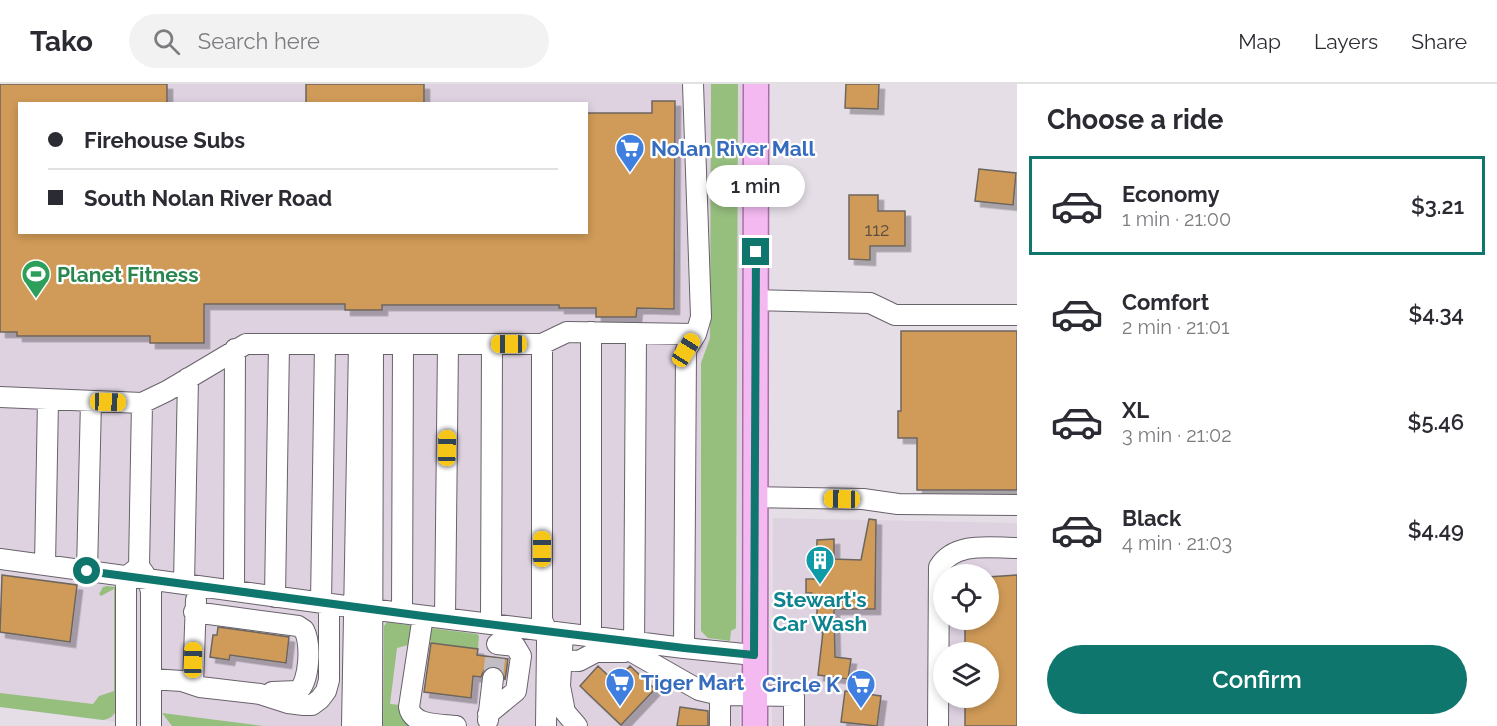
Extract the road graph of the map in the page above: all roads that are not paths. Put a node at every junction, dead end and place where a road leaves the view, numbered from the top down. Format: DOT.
graph roads {
  1 [pos="693,84"];
  2 [pos="756,84"];
  3 [pos="756,300"];
  4 [pos="1017,315"];
  5 [pos="591,332"];
  6 [pos="636,333"];
  7 [pos="696,334"];
  8 [pos="279,344"];
  9 [pos="325,344"];
  10 [pos="366,344"];
  11 [pos="448,344"];
  12 [pos="492,344"];
  13 [pos="542,344"];
  14 [pos="403,345"];
  15 [pos="235,349"];
  16 [pos="188,378"];
  17 [pos="0,398"];
  18 [pos="48,400"];
  19 [pos="91,401"];
  20 [pos="142,403"];
  21 [pos="755,497"];
  22 [pos="1017,505"];
  23 [pos="1017,548"];
  24 [pos="0,559"];
  25 [pos="45,565"];
  26 [pos="87,571"];
  27 [pos="138,574"];
  28 [pos="234,591"];
  29 [pos="193,596"];
  30 [pos="275,597"];
  31 [pos="325,603"];
  32 [pos="363,603"];
  33 [pos="402,613"];
  34 [pos="423,616"];
  35 [pos="445,618"];
  36 [pos="547,628"];
  37 [pos="591,636"];
  38 [pos="495,637"];
  39 [pos="634,647"];
  40 [pos="684,648"];
  41 [pos="754,655"];
  42 [pos="562,660"];
  43 [pos="493,678"];
  44 [pos="151,679"];
  45 [pos="193,684"];
  46 [pos="260,694"];
  47 [pos="720,695"];
  48 [pos="754,695"];
  49 [pos="296,705"];
  50 [pos="488,716"];
  51 [pos="126,726"];
  52 [pos="151,726"];
  53 [pos="352,726"];
  54 [pos="372,726"];
  55 [pos="456,726"];
  56 [pos="535,726"];
  57 [pos="546,726"];
  58 [pos="577,726"];
  59 [pos="720,726"];
  60 [pos="755,726"];
  61 [pos="794,726"];
  62 [pos="938,726"];
  1 -- 7 [label="street"];
  2 -- 3 [label="main road"];
  3 -- 4 [label="street"];
  3 -- 21 [label="main road"];
  5 -- 6 [label="street"];
  5 -- 13 [label="street"];
  5 -- 37 [label="street"];
  6 -- 7 [label="street"];
  6 -- 39 [label="street"];
  7 -- 40 [label="street"];
  8 -- 9 [label="street"];
  8 -- 15 [label="street"];
  8 -- 30 [label="street"];
  9 -- 10 [label="street"];
  9 -- 31 [label="street"];
  10 -- 14 [label="street"];
  10 -- 32 [label="street"];
  11 -- 12 [label="street"];
  11 -- 14 [label="street"];
  11 -- 35 [label="street"];
  12 -- 13 [label="street"];
  12 -- 38 [label="street"];
  13 -- 36 [label="street"];
  14 -- 33 [label="street"];
  15 -- 16 [label="street"];
  15 -- 28 [label="street"];
  16 -- 20 [label="street"];
  16 -- 29 [label="street"];
  17 -- 18 [label="street"];
  18 -- 19 [label="street"];
  18 -- 25 [label="street"];
  19 -- 20 [label="street"];
  19 -- 26 [label="street"];
  20 -- 27 [label="street"];
  21 -- 22 [label="street"];
  21 -- 41 [label="main road"];
  23 -- 62 [label="street"];
  24 -- 25 [label="street"];
  25 -- 26 [label="street"];
  26 -- 27 [label="street"];
  27 -- 29 [label="street"];
  27 -- 44 [label="street"];
  27 -- 51 [label="street"];
  28 -- 29 [label="street"];
  28 -- 30 [label="street"];
  29 -- 45 [label="street"];
  29 -- 46 [label="street"];
  29 -- 49 [label="street"];
  30 -- 31 [label="street"];
  31 -- 32 [label="street"];
  31 -- 49 [label="street"];
  32 -- 33 [label="street"];
  32 -- 53 [label="street"];
  32 -- 54 [label="street"];
  33 -- 34 [label="street"];
  34 -- 35 [label="street"];
  34 -- 55 [label="street"];
  35 -- 38 [label="street"];
  36 -- 37 [label="street"];
  36 -- 38 [label="street"];
  36 -- 42 [label="street"];
  36 -- 56 [label="street"];
  36 -- 57 [label="street"];
  37 -- 39 [label="street"];
  38 -- 50 [label="street"];
  39 -- 40 [label="street"];
  39 -- 42 [label="street"];
  39 -- 47 [label="street"];
  40 -- 41 [label="street"];
  41 -- 48 [label="main road"];
  42 -- 58 [label="street"];
  43 -- 50 [label="street"];
  44 -- 45 [label="street"];
  44 -- 52 [label="street"];
  45 -- 46 [label="street"];
  46 -- 49 [label="street"];
  47 -- 48 [label="street"];
  47 -- 59 [label="street"];
  48 -- 60 [label="main road"];
  48 -- 61 [label="street"];
}
